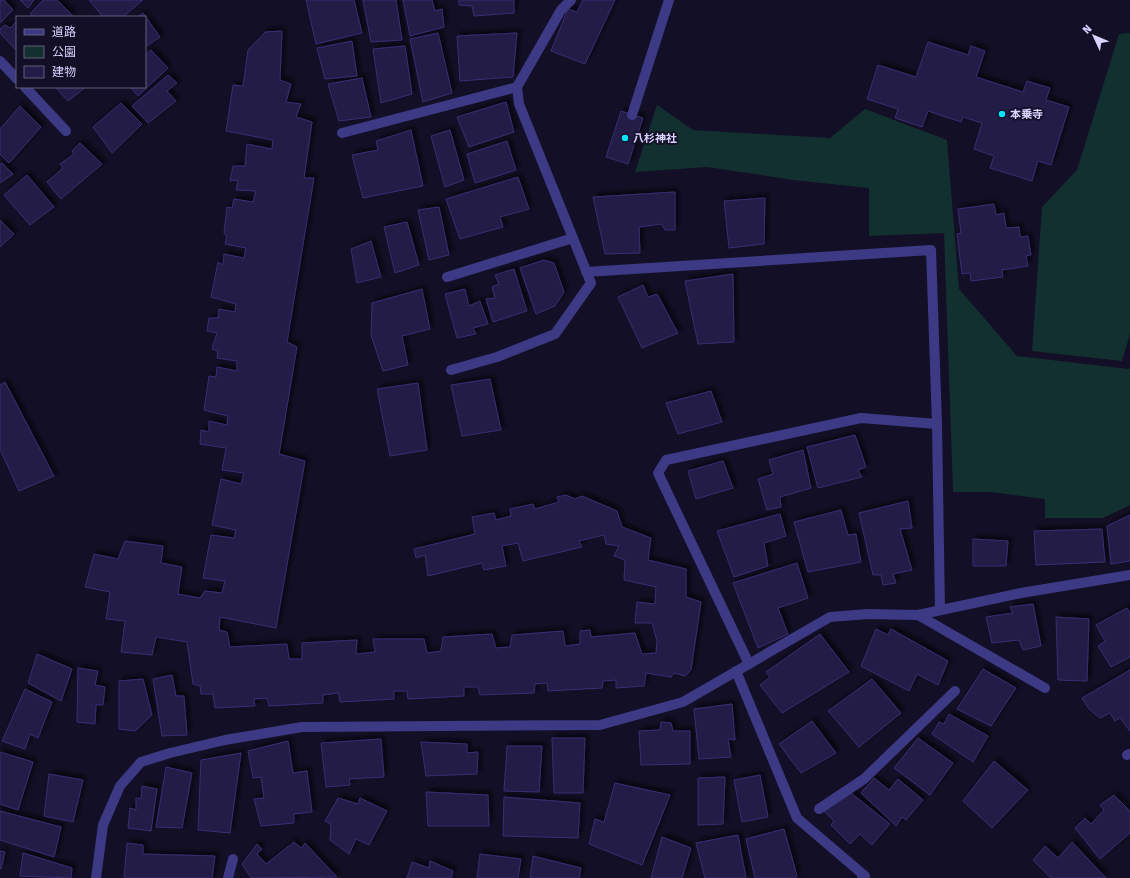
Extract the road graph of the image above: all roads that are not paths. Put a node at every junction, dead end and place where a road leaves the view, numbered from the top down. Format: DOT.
graph roads {
  1 [pos="571,0"];
  2 [pos="670,0"];
  3 [pos="0,61"];
  4 [pos="16,78"];
  5 [pos="517,87"];
  6 [pos="26,88"];
  7 [pos="632,115"];
  8 [pos="66,131"];
  9 [pos="342,133"];
  10 [pos="573,238"];
  11 [pos="586,272"];
  12 [pos="448,277"];
  13 [pos="451,370"];
  14 [pos="937,424"];
  15 [pos="1130,575"];
  16 [pos="940,610"];
  17 [pos="918,615"];
  18 [pos="749,664"];
  19 [pos="736,671"];
  20 [pos="1045,688"];
  21 [pos="955,691"];
  22 [pos="819,809"];
  23 [pos="233,859"];
  24 [pos="96,878"];
  25 [pos="228,878"];
  26 [pos="862,878"];
  1 -- 5 [label="street"];
  2 -- 7 [label="street"];
  3 -- 4 [label="street"];
  5 -- 9 [label="street"];
  5 -- 10 [label="street"];
  6 -- 8 [label="street"];
  10 -- 11 [label="street"];
  10 -- 12 [label="street"];
  11 -- 13 [label="street"];
  11 -- 14 [label="street"];
  14 -- 16 [label="street"];
  14 -- 18 [label="street"];
  15 -- 16 [label="street"];
  16 -- 17 [label="street"];
  17 -- 18 [label="street"];
  17 -- 20 [label="street"];
  18 -- 19 [label="street"];
  19 -- 24 [label="street"];
  19 -- 26 [label="street"];
  21 -- 22 [label="street"];
  23 -- 25 [label="street"];
}
